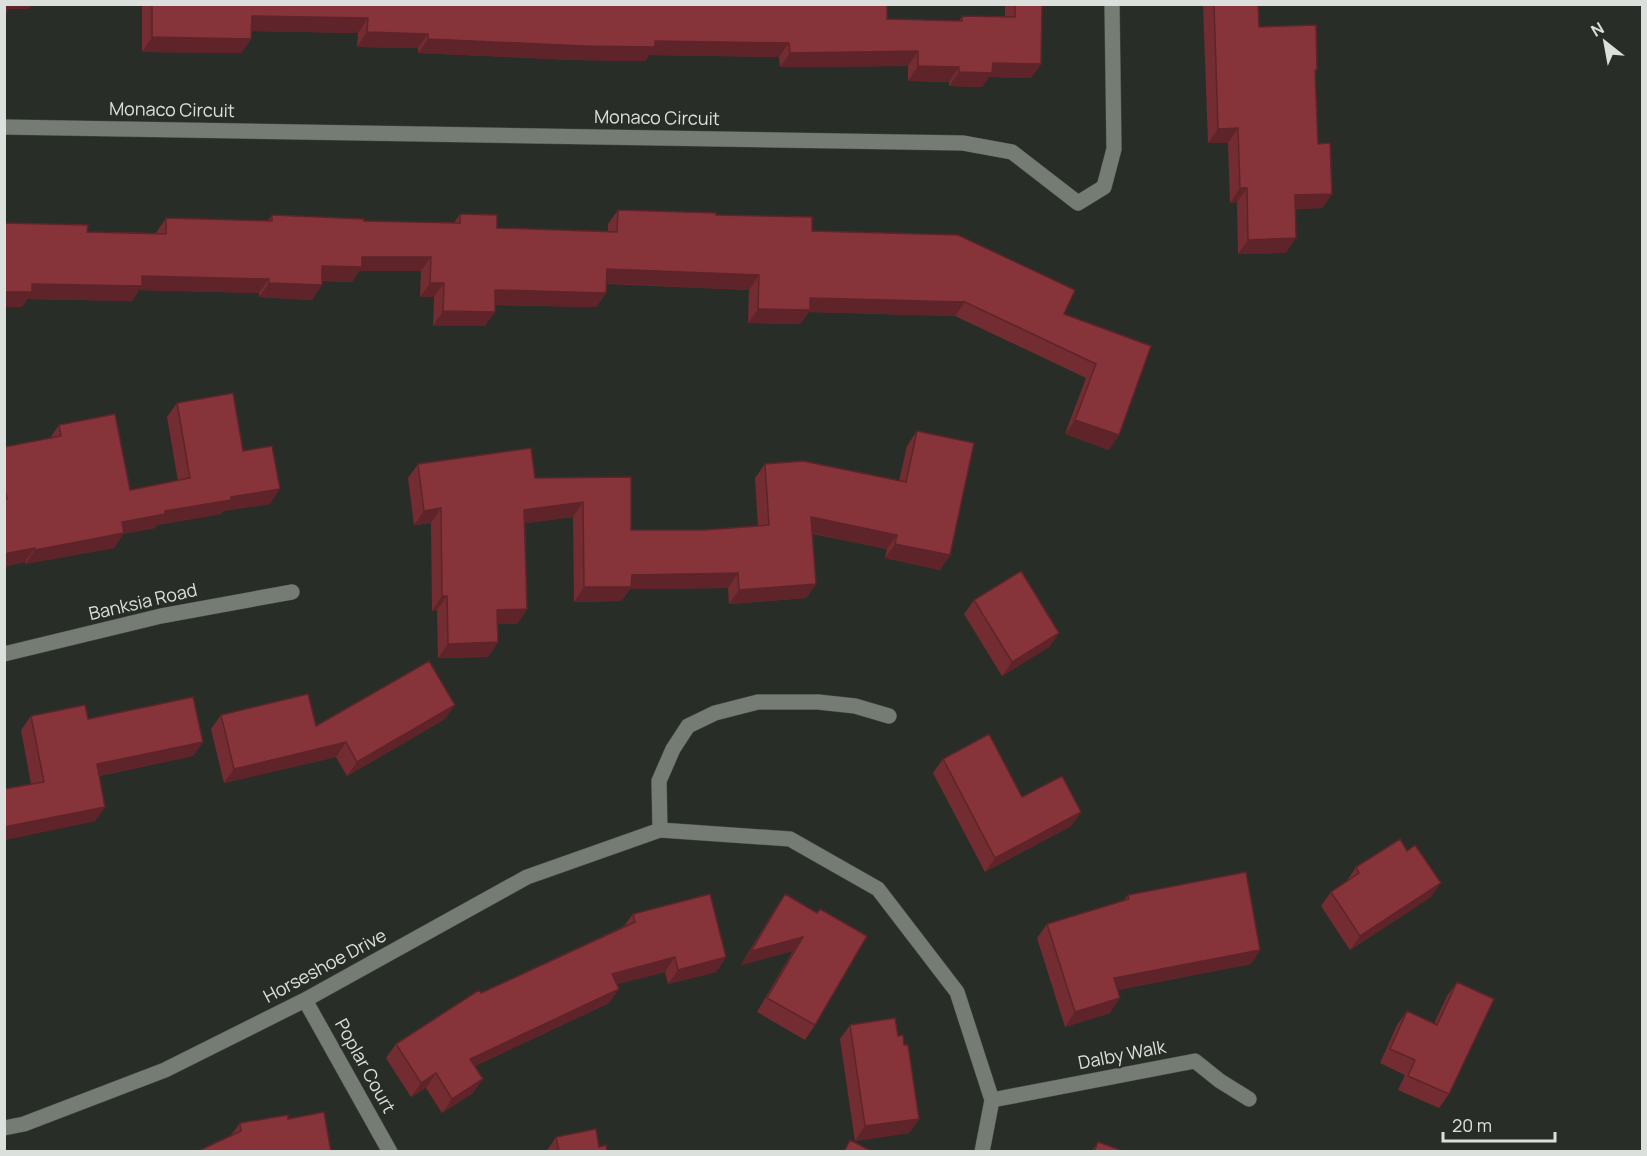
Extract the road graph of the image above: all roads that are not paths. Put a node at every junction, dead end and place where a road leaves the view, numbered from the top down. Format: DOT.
graph roads {
  1 [pos="1112,4"];
  2 [pos="4,127"];
  3 [pos="292,592"];
  4 [pos="4,654"];
  5 [pos="889,716"];
  6 [pos="660,830"];
  7 [pos="305,1000"];
  8 [pos="1249,1099"];
  9 [pos="992,1101"];
  10 [pos="4,1128"];
  11 [pos="390,1152"];
  12 [pos="982,1152"];
  1 -- 2 [label="street, Monaco Circuit"];
  3 -- 4 [label="street, Banksia Road"];
  5 -- 6 [label="street"];
  6 -- 7 [label="street, Horseshoe Drive"];
  6 -- 9 [label="street, Horseshoe Drive"];
  7 -- 10 [label="street, Horseshoe Drive"];
  7 -- 11 [label="street, Poplar Court"];
  8 -- 9 [label="street, Dalby Walk"];
  9 -- 12 [label="street, Horseshoe Drive"];
}
